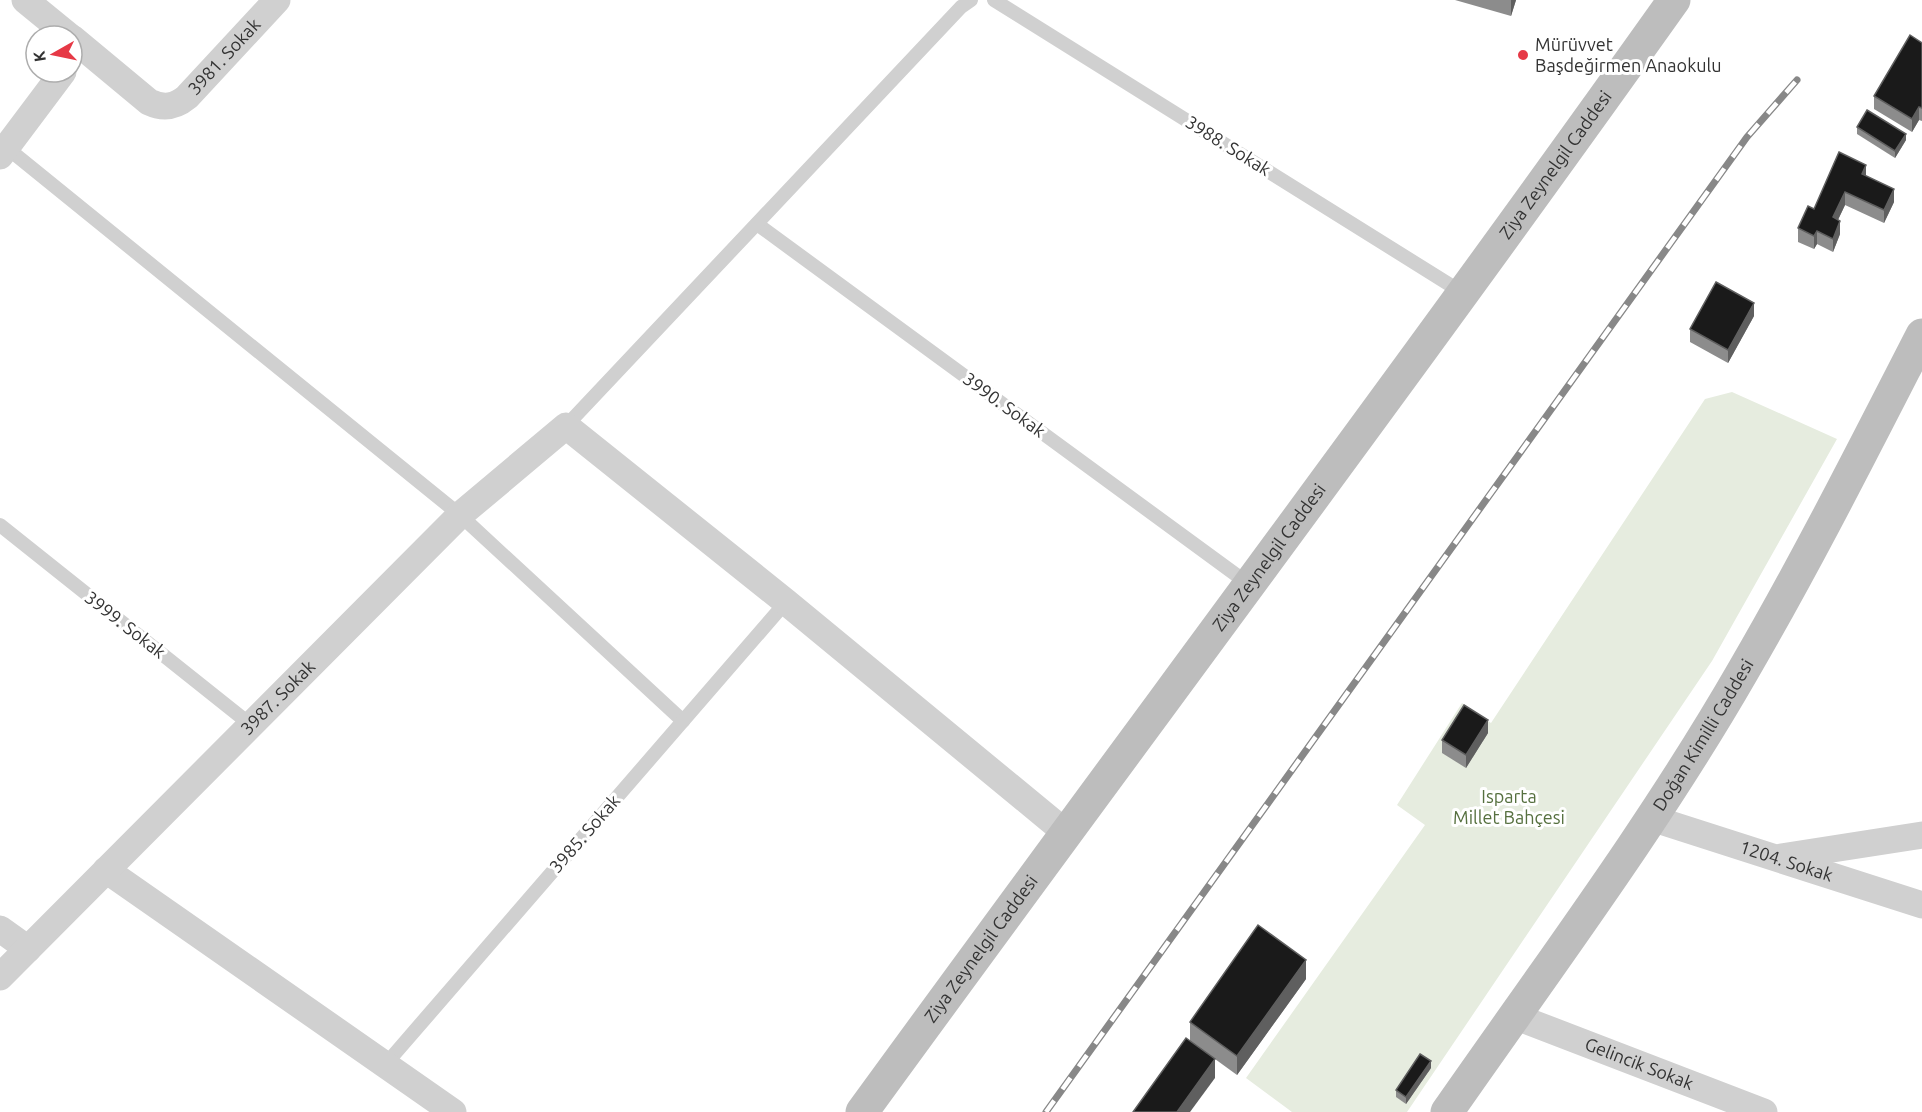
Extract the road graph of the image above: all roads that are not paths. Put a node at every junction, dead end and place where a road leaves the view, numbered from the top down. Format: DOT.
graph roads {
  1 [pos="25,0"];
  2 [pos="277,0"];
  3 [pos="971,0"];
  4 [pos="994,0"];
  5 [pos="1674,0"];
  6 [pos="51,24"];
  7 [pos="84,53"];
  8 [pos="54,84"];
  9 [pos="3,151"];
  10 [pos="757,224"];
  11 [pos="1463,293"];
  12 [pos="1922,335"];
  13 [pos="566,426"];
  14 [pos="460,515"];
  15 [pos="0,525"];
  16 [pos="1250,585"];
  17 [pos="786,602"];
  18 [pos="683,721"];
  19 [pos="251,725"];
  20 [pos="1651,818"];
  21 [pos="1065,832"];
  22 [pos="1922,835"];
  23 [pos="1777,858"];
  24 [pos="106,870"];
  25 [pos="1922,905"];
  26 [pos="0,929"];
  27 [pos="28,949"];
  28 [pos="0,976"];
  29 [pos="1514,1016"];
  30 [pos="385,1065"];
  31 [pos="453,1112"];
  32 [pos="862,1112"];
  33 [pos="1447,1112"];
  34 [pos="1764,1112"];
  1 -- 6 [label="street"];
  2 -- 7 [label="street, 3981. Sokak"];
  3 -- 10 [label="lane"];
  4 -- 11 [label="lane, 3988. Sokak"];
  5 -- 11 [label="street, Ziya Zeynelgil Caddesi"];
  8 -- 9 [label="street"];
  9 -- 14 [label="lane"];
  10 -- 13 [label="lane"];
  10 -- 16 [label="lane, 3990. Sokak"];
  11 -- 16 [label="street, Ziya Zeynelgil Caddesi"];
  12 -- 20 [label="street, Doğan Kimilli Caddesi"];
  13 -- 14 [label="street, 3987. Sokak"];
  13 -- 17 [label="street"];
  14 -- 18 [label="lane"];
  14 -- 19 [label="street, 3987. Sokak"];
  15 -- 19 [label="lane, 3999. Sokak"];
  16 -- 21 [label="street, Ziya Zeynelgil Caddesi"];
  17 -- 18 [label="lane, 3985. Sokak"];
  17 -- 21 [label="street"];
  18 -- 30 [label="lane, 3985. Sokak"];
  19 -- 24 [label="street, 3987. Sokak"];
  20 -- 23 [label="street, 1204. Sokak"];
  20 -- 29 [label="street, Doğan Kimilli Caddesi"];
  21 -- 32 [label="street, Ziya Zeynelgil Caddesi"];
  22 -- 23 [label="street"];
  23 -- 25 [label="street, 1204. Sokak"];
  24 -- 27 [label="street, 3987. Sokak"];
  24 -- 30 [label="street"];
  26 -- 27 [label="street"];
  27 -- 28 [label="street, 3987. Sokak"];
  29 -- 33 [label="street, Doğan Kimilli Caddesi"];
  29 -- 34 [label="street, Gelincik Sokak"];
  30 -- 31 [label="street"];
}
